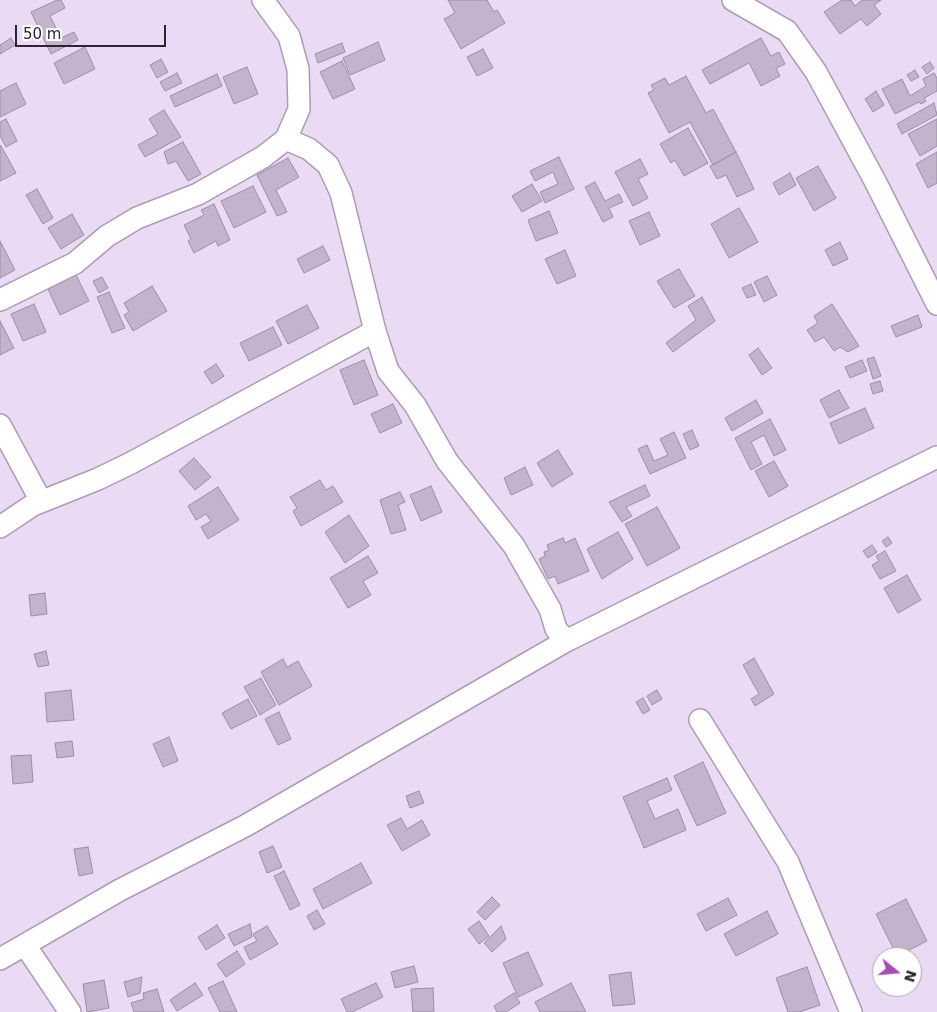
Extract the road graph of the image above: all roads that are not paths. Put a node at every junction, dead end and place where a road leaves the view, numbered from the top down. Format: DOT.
graph roads {
  1 [pos="263,0"];
  2 [pos="743,3"];
  3 [pos="286,139"];
  4 [pos="0,300"];
  5 [pos="937,304"];
  6 [pos="375,331"];
  7 [pos="0,425"];
  8 [pos="937,457"];
  9 [pos="41,501"];
  10 [pos="0,527"];
  11 [pos="566,641"];
  12 [pos="700,720"];
  13 [pos="25,945"];
  14 [pos="0,959"];
  15 [pos="70,1012"];
  16 [pos="851,1012"];
  1 -- 3 [label="street"];
  2 -- 5 [label="street"];
  3 -- 4 [label="street"];
  3 -- 6 [label="street"];
  6 -- 9 [label="street"];
  6 -- 11 [label="street"];
  7 -- 9 [label="street"];
  8 -- 11 [label="street"];
  9 -- 10 [label="street"];
  11 -- 13 [label="street"];
  12 -- 16 [label="street"];
  13 -- 14 [label="street"];
  13 -- 15 [label="street"];
}
